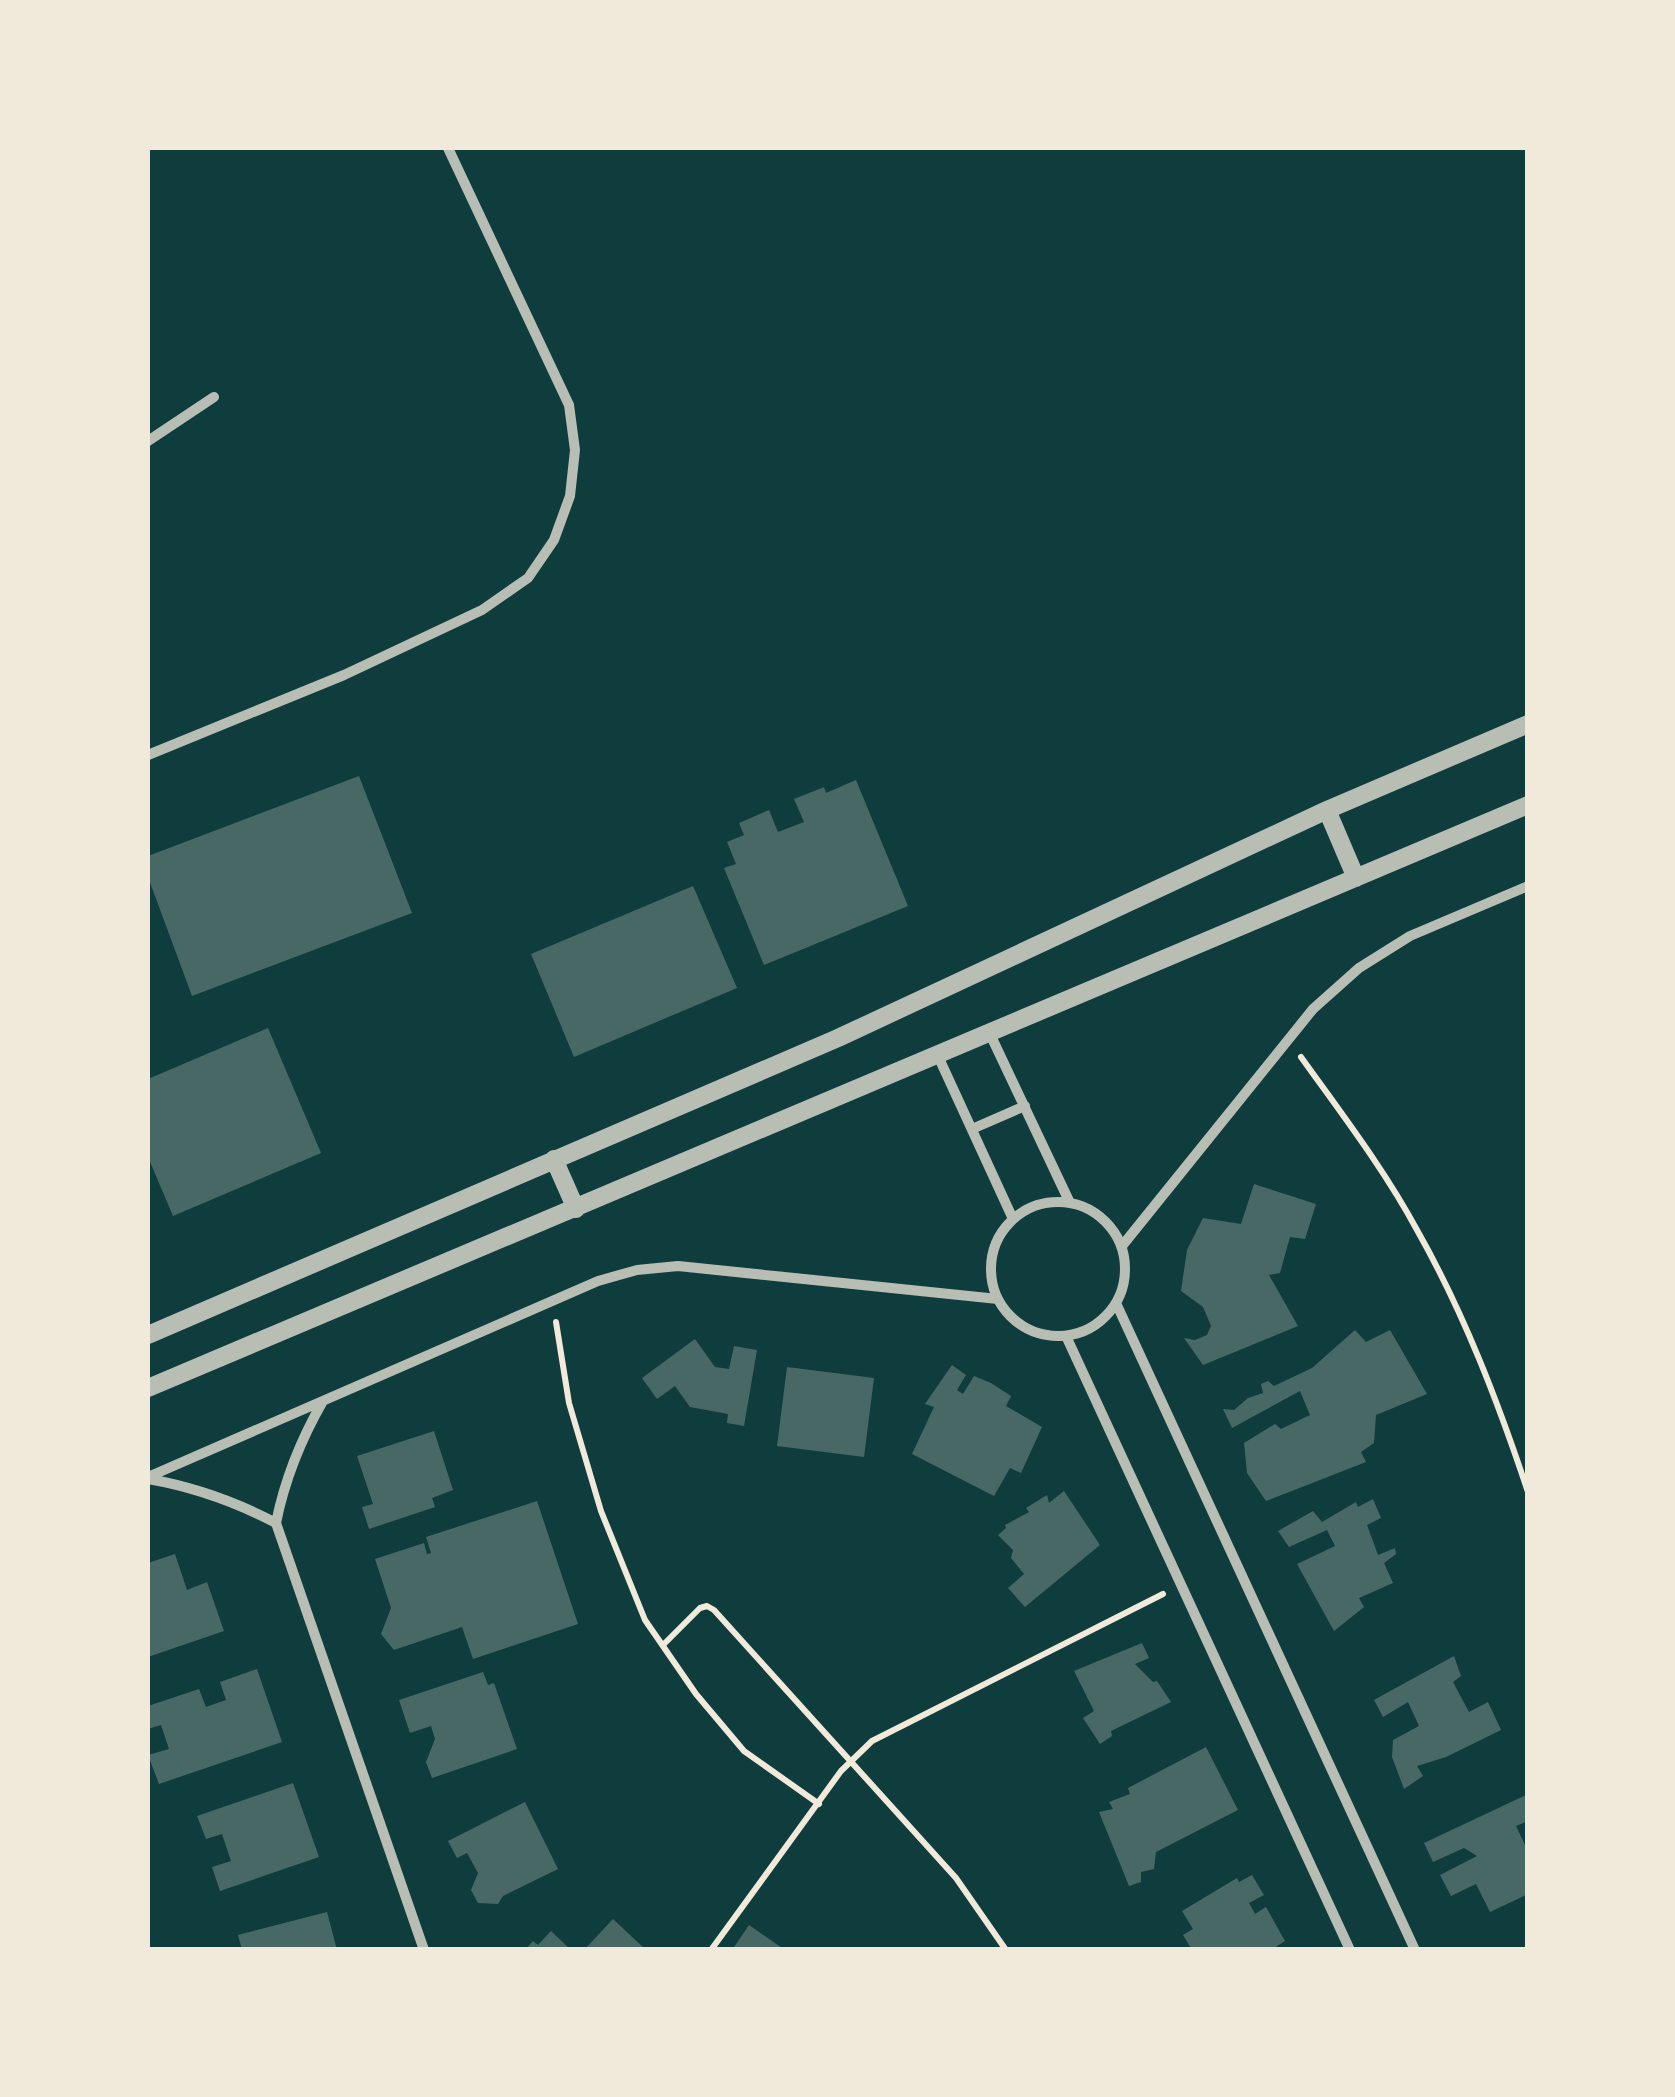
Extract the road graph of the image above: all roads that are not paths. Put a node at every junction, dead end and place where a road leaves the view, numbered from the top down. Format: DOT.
graph roads {
  1 [pos="448,148"];
  2 [pos="214,397"];
  3 [pos="148,441"];
  4 [pos="1528,724"];
  5 [pos="148,755"];
  6 [pos="1528,805"];
  7 [pos="1328,810"];
  8 [pos="1356,878"];
  9 [pos="1528,886"];
  10 [pos="990,1034"];
  11 [pos="938,1056"];
  12 [pos="1024,1106"];
  13 [pos="972,1129"];
  14 [pos="554,1159"];
  15 [pos="1070,1203"];
  16 [pos="576,1209"];
  17 [pos="1013,1219"];
  18 [pos="1122,1246"];
  19 [pos="998,1299"];
  20 [pos="1116,1304"];
  21 [pos="148,1335"];
  22 [pos="1066,1336"];
  23 [pos="148,1388"];
  24 [pos="322,1400"];
  25 [pos="148,1478"];
  26 [pos="276,1523"];
  27 [pos="424,1950"];
  28 [pos="1350,1950"];
  29 [pos="1415,1950"];
  1 -- 5 [label="street"];
  2 -- 3 [label="street"];
  4 -- 7 [label="street"];
  6 -- 8 [label="street"];
  7 -- 8 [label="street"];
  7 -- 14 [label="street"];
  8 -- 10 [label="street"];
  9 -- 18 [label="street"];
  10 -- 11 [label="street"];
  10 -- 12 [label="street"];
  11 -- 13 [label="street"];
  11 -- 16 [label="street"];
  12 -- 13 [label="street"];
  12 -- 15 [label="street"];
  13 -- 17 [label="street"];
  14 -- 16 [label="street"];
  14 -- 21 [label="street"];
  15 -- 17 [label="street"];
  15 -- 18 [label="street"];
  16 -- 23 [label="street"];
  17 -- 19 [label="street"];
  18 -- 20 [label="street"];
  19 -- 22 [label="street"];
  19 -- 24 [label="street"];
  20 -- 22 [label="street"];
  20 -- 29 [label="street"];
  22 -- 28 [label="street"];
  24 -- 25 [label="street"];
  24 -- 26 [label="street"];
  25 -- 26 [label="street"];
  26 -- 27 [label="street"];
}
